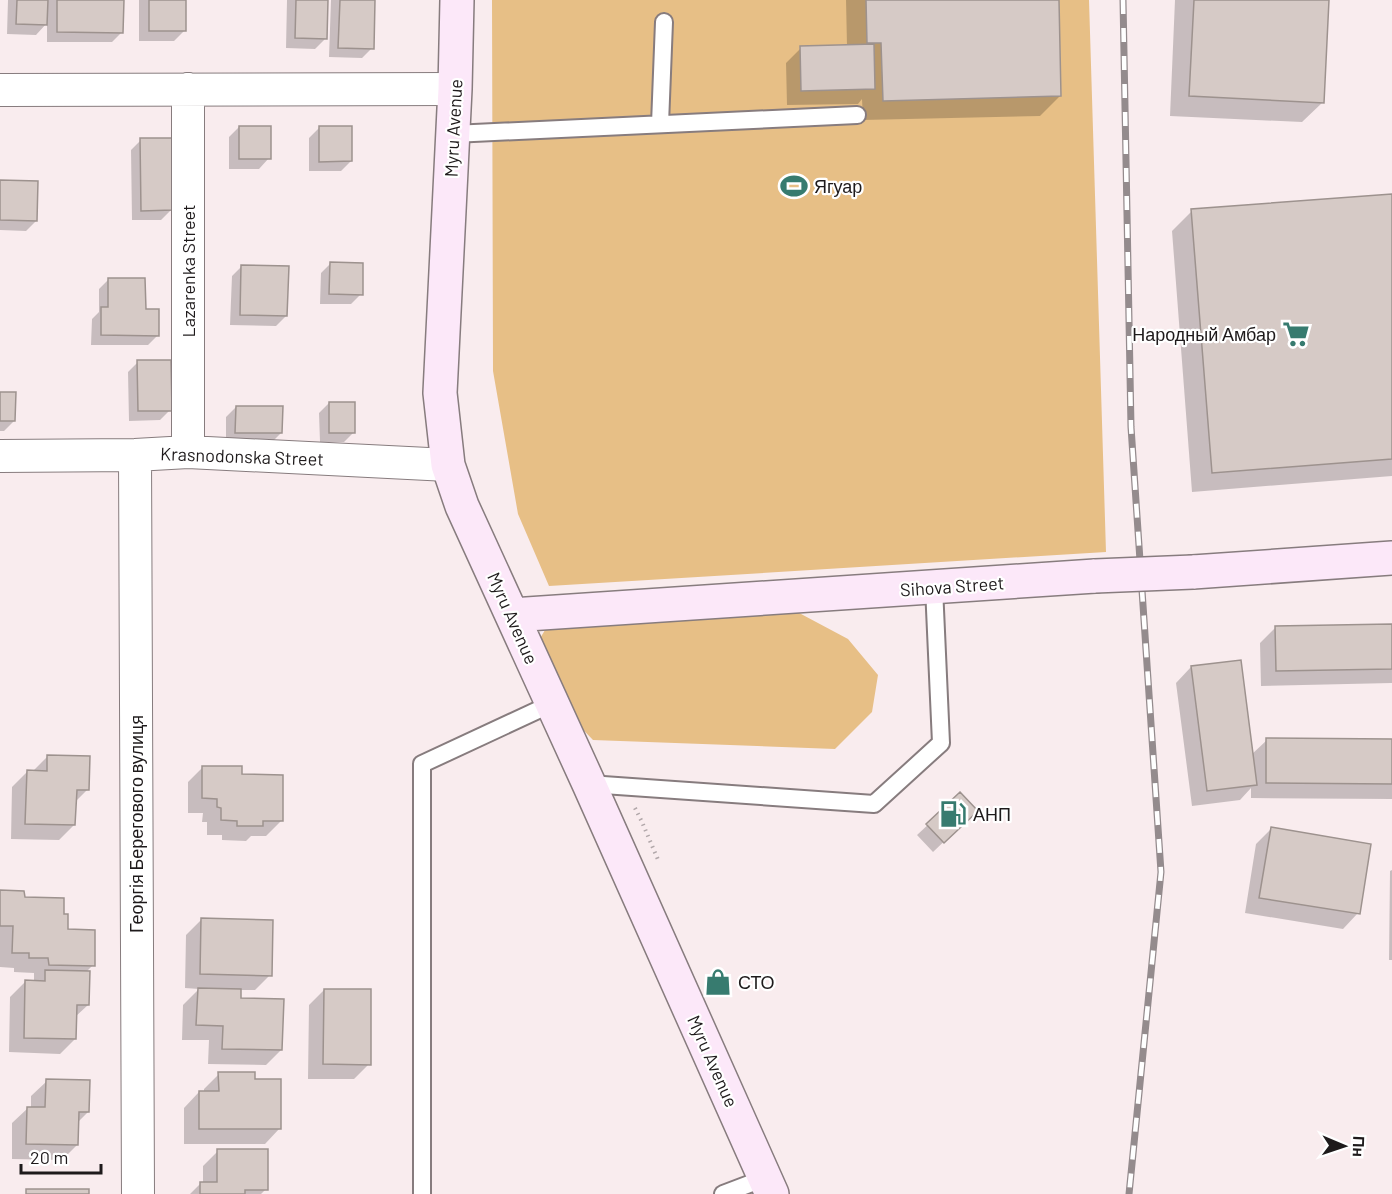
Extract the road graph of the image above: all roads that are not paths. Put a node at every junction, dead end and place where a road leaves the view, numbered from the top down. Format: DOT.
graph roads {
  1 [pos="457,0"];
  2 [pos="664,22"];
  3 [pos="188,89"];
  4 [pos="455,89"];
  5 [pos="0,90"];
  6 [pos="856,115"];
  7 [pos="660,124"];
  8 [pos="453,134"];
  9 [pos="188,452"];
  10 [pos="135,455"];
  11 [pos="0,456"];
  12 [pos="448,465"];
  13 [pos="1392,558"];
  14 [pos="933,587"];
  15 [pos="512,615"];
  16 [pos="551,704"];
  17 [pos="589,784"];
  18 [pos="769,1186"];
  19 [pos="138,1194"];
  20 [pos="422,1194"];
  21 [pos="723,1194"];
  1 -- 4 [label="main road, Myru Avenue"];
  2 -- 7 [label="lane"];
  3 -- 4 [label="street"];
  3 -- 5 [label="street"];
  3 -- 9 [label="street, Lazarenka Street"];
  4 -- 8 [label="main road, Myru Avenue"];
  6 -- 7 [label="lane"];
  7 -- 8 [label="lane"];
  8 -- 12 [label="main road, Myru Avenue"];
  9 -- 10 [label="street, Krasnodonska Street"];
  9 -- 12 [label="street, Krasnodonska Street"];
  10 -- 11 [label="street, Krasnodonska Street"];
  10 -- 19 [label="street, Георгія Берегового вулиця"];
  12 -- 15 [label="main road, Myru Avenue"];
  13 -- 14 [label="main road, Sihova Street, bridge"];
  14 -- 15 [label="main road, Sihova Street"];
  14 -- 17 [label="lane"];
  15 -- 16 [label="main road, Myru Avenue"];
  16 -- 17 [label="main road, Myru Avenue"];
  16 -- 20 [label="lane"];
  17 -- 18 [label="main road, Myru Avenue"];
  18 -- 21 [label="lane"];
}
